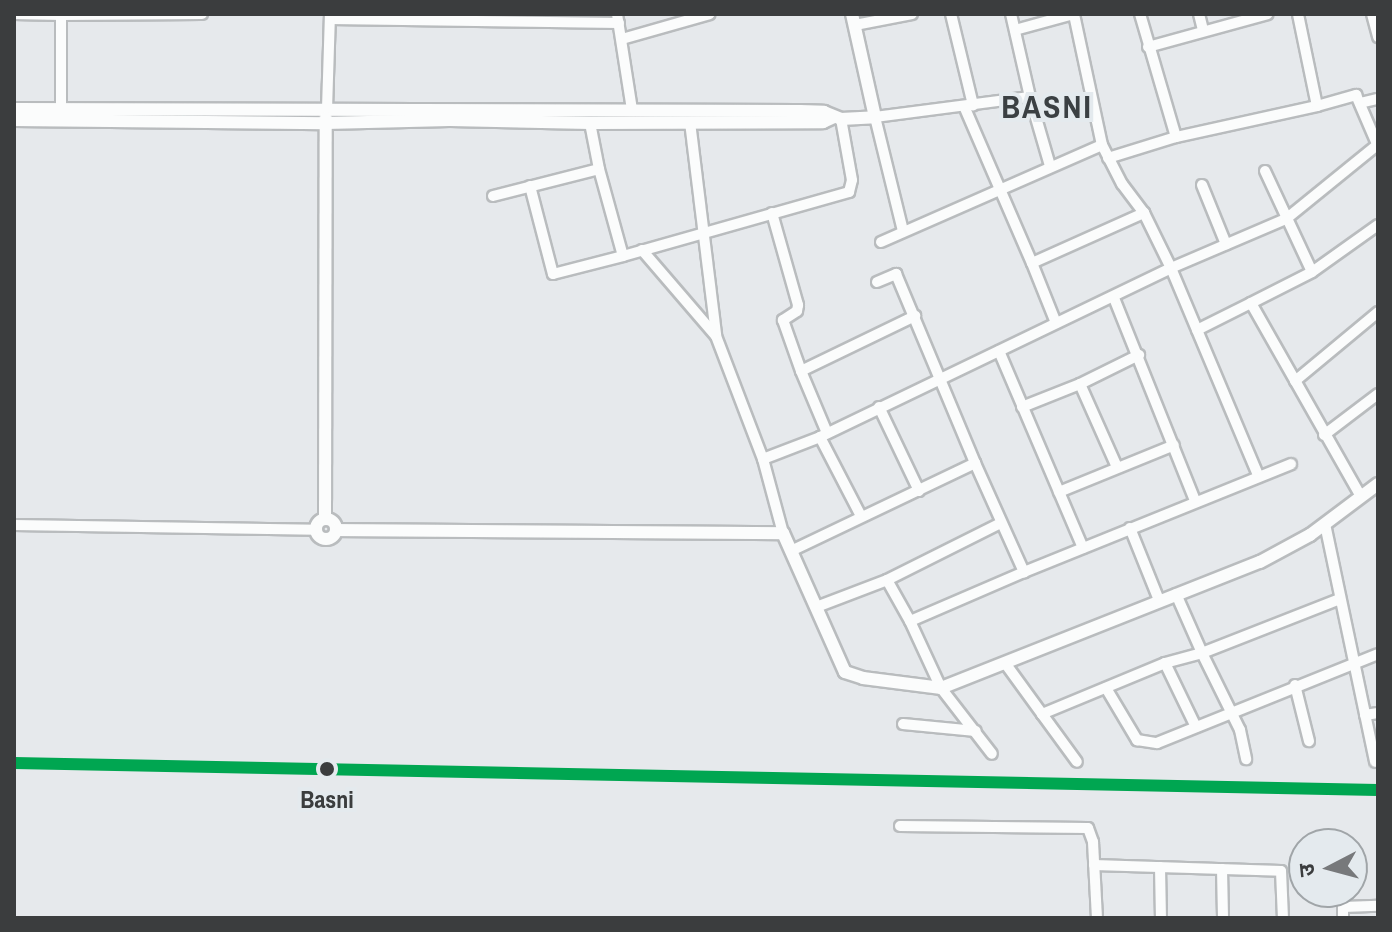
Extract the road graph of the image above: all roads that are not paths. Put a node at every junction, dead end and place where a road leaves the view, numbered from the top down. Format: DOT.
graph roads {
  1 [pos="14,14"];
  2 [pos="202,14"];
  3 [pos="707,14"];
  4 [pos="912,14"];
  5 [pos="951,14"];
  6 [pos="1011,14"];
  7 [pos="1074,14"];
  8 [pos="1140,14"];
  9 [pos="1199,14"];
  10 [pos="1268,14"];
  11 [pos="1298,14"];
  12 [pos="1372,14"];
  13 [pos="61,15"];
  14 [pos="330,16"];
  15 [pos="618,19"];
  16 [pos="854,20"];
  17 [pos="1015,30"];
  18 [pos="1203,30"];
  19 [pos="1378,37"];
  20 [pos="622,39"];
  21 [pos="1148,47"];
  22 [pos="1030,97"];
  23 [pos="1378,99"];
  24 [pos="1360,103"];
  25 [pos="969,105"];
  26 [pos="1317,106"];
  27 [pos="14,109"];
  28 [pos="61,109"];
  29 [pos="327,109"];
  30 [pos="632,110"];
  31 [pos="101,114"];
  32 [pos="875,117"];
  33 [pos="837,118"];
  34 [pos="14,120"];
  35 [pos="690,122"];
  36 [pos="326,123"];
  37 [pos="590,123"];
  38 [pos="1176,137"];
  39 [pos="1377,141"];
  40 [pos="1102,145"];
  41 [pos="1108,158"];
  42 [pos="1050,166"];
  43 [pos="599,169"];
  44 [pos="1265,171"];
  45 [pos="1202,185"];
  46 [pos="530,186"];
  47 [pos="1000,191"];
  48 [pos="493,196"];
  49 [pos="772,213"];
  50 [pos="1144,213"];
  51 [pos="1286,219"];
  52 [pos="1378,225"];
  53 [pos="706,231"];
  54 [pos="903,231"];
  55 [pos="881,242"];
  56 [pos="1226,244"];
  57 [pos="642,250"];
  58 [pos="623,256"];
  59 [pos="1032,263"];
  60 [pos="1171,268"];
  61 [pos="1312,272"];
  62 [pos="877,282"];
  63 [pos="1114,298"];
  64 [pos="1251,303"];
  65 [pos="1378,312"];
  66 [pos="915,316"];
  67 [pos="1056,323"];
  68 [pos="1197,330"];
  69 [pos="716,336"];
  70 [pos="999,351"];
  71 [pos="1139,355"];
  72 [pos="801,371"];
  73 [pos="940,380"];
  74 [pos="1295,381"];
  75 [pos="1080,384"];
  76 [pos="1378,394"];
  77 [pos="879,407"];
  78 [pos="1022,407"];
  79 [pos="824,435"];
  80 [pos="1324,435"];
  81 [pos="1174,445"];
  82 [pos="763,459"];
  83 [pos="975,463"];
  84 [pos="1291,464"];
  85 [pos="1117,467"];
  86 [pos="1258,475"];
  87 [pos="1378,484"];
  88 [pos="919,491"];
  89 [pos="1059,492"];
  90 [pos="1361,497"];
  91 [pos="1195,501"];
  92 [pos="861,516"];
  93 [pos="325,519"];
  94 [pos="1001,523"];
  95 [pos="1325,524"];
  96 [pos="14,525"];
  97 [pos="1130,528"];
  98 [pos="316,530"];
  99 [pos="336,530"];
  100 [pos="783,533"];
  101 [pos="1083,548"];
  102 [pos="793,550"];
  103 [pos="1024,572"];
  104 [pos="887,580"];
  105 [pos="1176,594"];
  106 [pos="1340,599"];
  107 [pos="1159,600"];
  108 [pos="819,606"];
  109 [pos="910,621"];
  110 [pos="1202,653"];
  111 [pos="1378,654"];
  112 [pos="1354,662"];
  113 [pos="1005,663"];
  114 [pos="1165,663"];
  115 [pos="1295,685"];
  116 [pos="941,688"];
  117 [pos="1106,688"];
  118 [pos="1229,713"];
  119 [pos="1378,713"];
  120 [pos="1042,714"];
  121 [pos="1365,715"];
  122 [pos="903,724"];
  123 [pos="1196,727"];
  124 [pos="976,731"];
  125 [pos="1309,741"];
  126 [pos="992,754"];
  127 [pos="1246,759"];
  128 [pos="1077,762"];
  129 [pos="1375,762"];
  130 [pos="900,826"];
  131 [pos="1094,865"];
  132 [pos="1160,867"];
  133 [pos="1222,869"];
  134 [pos="1378,906"];
  135 [pos="1343,912"];
  136 [pos="1097,918"];
  137 [pos="1161,918"];
  138 [pos="1223,918"];
  139 [pos="1283,918"];
  1 -- 13 [label="street"];
  2 -- 13 [label="street"];
  3 -- 20 [label="street"];
  4 -- 16 [label="street"];
  5 -- 25 [label="street"];
  6 -- 17 [label="street"];
  7 -- 17 [label="street"];
  7 -- 40 [label="street"];
  8 -- 21 [label="street"];
  9 -- 18 [label="street"];
  10 -- 18 [label="street"];
  11 -- 26 [label="street"];
  12 -- 19 [label="street"];
  13 -- 28 [label="street"];
  14 -- 15 [label="street"];
  14 -- 29 [label="street"];
  15 -- 20 [label="street"];
  16 -- 32 [label="street"];
  17 -- 22 [label="street"];
  18 -- 21 [label="street"];
  20 -- 30 [label="street"];
  21 -- 38 [label="street"];
  22 -- 25 [label="street"];
  22 -- 42 [label="street"];
  23 -- 24 [label="street"];
  24 -- 26 [label="street"];
  24 -- 39 [label="street"];
  25 -- 32 [label="street"];
  25 -- 47 [label="street"];
  26 -- 38 [label="street"];
  27 -- 28 [label="street"];
  28 -- 31 [label="street"];
  29 -- 30 [label="street"];
  29 -- 31 [label="street"];
  29 -- 36 [label="street"];
  30 -- 33 [label="street"];
  31 -- 34 [label="street"];
  31 -- 36 [label="street"];
  32 -- 33 [label="street"];
  32 -- 54 [label="street"];
  33 -- 35 [label="street"];
  33 -- 49 [label="street"];
  35 -- 37 [label="street"];
  35 -- 53 [label="street"];
  36 -- 37 [label="street"];
  36 -- 93 [label="street"];
  37 -- 43 [label="street"];
  38 -- 41 [label="street"];
  39 -- 51 [label="street"];
  40 -- 41 [label="street"];
  40 -- 42 [label="street"];
  41 -- 50 [label="street"];
  42 -- 47 [label="street"];
  43 -- 46 [label="street"];
  43 -- 58 [label="street"];
  44 -- 51 [label="street"];
  45 -- 56 [label="street"];
  46 -- 48 [label="street"];
  46 -- 58 [label="street"];
  47 -- 54 [label="street"];
  47 -- 59 [label="street"];
  49 -- 53 [label="street"];
  49 -- 72 [label="street"];
  50 -- 59 [label="street"];
  50 -- 60 [label="street"];
  51 -- 56 [label="street"];
  51 -- 61 [label="street"];
  52 -- 61 [label="street"];
  53 -- 57 [label="street"];
  53 -- 69 [label="street"];
  54 -- 55 [label="street"];
  56 -- 60 [label="street"];
  57 -- 58 [label="street"];
  57 -- 69 [label="street"];
  59 -- 67 [label="street"];
  60 -- 63 [label="street"];
  60 -- 68 [label="street"];
  61 -- 64 [label="street"];
  62 -- 66 [label="street"];
  63 -- 67 [label="street"];
  63 -- 71 [label="street"];
  64 -- 68 [label="street"];
  64 -- 74 [label="street"];
  65 -- 74 [label="street"];
  66 -- 72 [label="street"];
  66 -- 73 [label="street"];
  67 -- 70 [label="street"];
  68 -- 86 [label="street"];
  69 -- 82 [label="street"];
  70 -- 73 [label="street"];
  70 -- 78 [label="street"];
  71 -- 75 [label="street"];
  71 -- 81 [label="street"];
  72 -- 79 [label="street"];
  73 -- 77 [label="street"];
  73 -- 83 [label="street"];
  74 -- 80 [label="street"];
  75 -- 78 [label="street"];
  75 -- 85 [label="street"];
  76 -- 80 [label="street"];
  77 -- 79 [label="street"];
  77 -- 88 [label="street"];
  78 -- 89 [label="street"];
  79 -- 82 [label="street"];
  79 -- 92 [label="street"];
  80 -- 90 [label="street"];
  81 -- 85 [label="street"];
  81 -- 91 [label="street"];
  82 -- 100 [label="street"];
  83 -- 88 [label="street"];
  83 -- 94 [label="street"];
  84 -- 86 [label="street"];
  85 -- 89 [label="street"];
  86 -- 91 [label="street"];
  87 -- 90 [label="street"];
  88 -- 92 [label="street"];
  89 -- 101 [label="street"];
  90 -- 95 [label="street"];
  91 -- 97 [label="street"];
  92 -- 102 [label="street"];
  93 -- 98 [label="street"];
  93 -- 99 [label="street"];
  94 -- 103 [label="street"];
  94 -- 104 [label="street"];
  95 -- 105 [label="street"];
  95 -- 106 [label="street"];
  96 -- 98 [label="street"];
  97 -- 101 [label="street"];
  97 -- 107 [label="street"];
  98 -- 99 [label="street"];
  99 -- 100 [label="street"];
  100 -- 102 [label="street"];
  101 -- 103 [label="street"];
  102 -- 108 [label="street"];
  103 -- 109 [label="street"];
  104 -- 108 [label="street"];
  104 -- 109 [label="street"];
  105 -- 107 [label="street"];
  105 -- 110 [label="street"];
  106 -- 110 [label="street"];
  106 -- 112 [label="street"];
  107 -- 113 [label="street"];
  108 -- 116 [label="street"];
  109 -- 116 [label="street"];
  110 -- 114 [label="street"];
  110 -- 118 [label="street"];
  111 -- 112 [label="street"];
  112 -- 115 [label="street"];
  112 -- 121 [label="street"];
  113 -- 116 [label="street"];
  113 -- 120 [label="street"];
  114 -- 117 [label="street"];
  114 -- 123 [label="street"];
  115 -- 118 [label="street"];
  115 -- 125 [label="street"];
  116 -- 124 [label="street"];
  117 -- 120 [label="street"];
  117 -- 123 [label="street"];
  118 -- 123 [label="street"];
  118 -- 127 [label="street"];
  119 -- 121 [label="street"];
  120 -- 128 [label="street"];
  121 -- 129 [label="street"];
  122 -- 124 [label="street"];
  124 -- 126 [label="street"];
  130 -- 131 [label="street"];
  131 -- 132 [label="street"];
  131 -- 136 [label="street"];
  132 -- 133 [label="street"];
  132 -- 137 [label="street"];
  133 -- 138 [label="street"];
  133 -- 139 [label="street"];
  134 -- 135 [label="street"];
}
